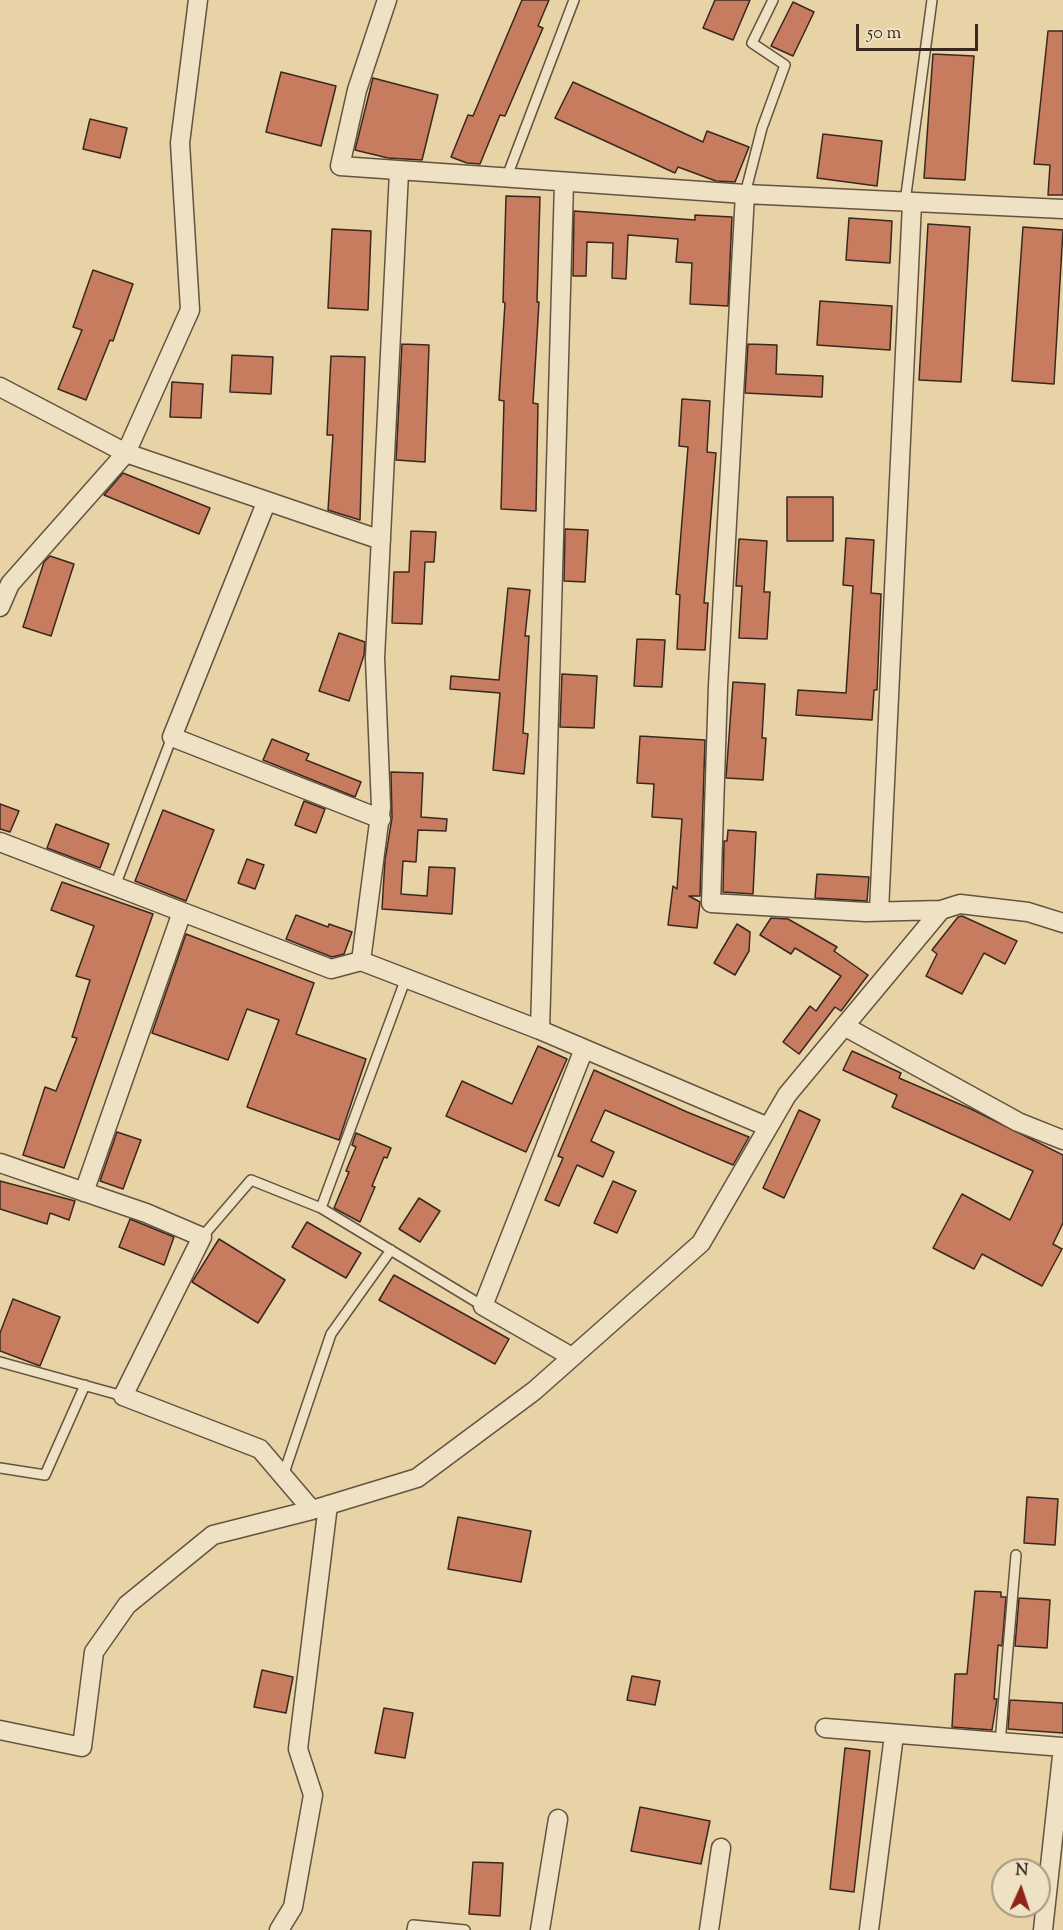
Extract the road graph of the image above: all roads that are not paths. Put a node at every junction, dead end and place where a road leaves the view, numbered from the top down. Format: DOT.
graph roads {
  1 [pos="198,0"];
  2 [pos="387,0"];
  3 [pos="574,0"];
  4 [pos="773,0"];
  5 [pos="932,0"];
  6 [pos="399,172"];
  7 [pos="506,179"];
  8 [pos="564,183"];
  9 [pos="745,194"];
  10 [pos="909,202"];
  11 [pos="1063,209"];
  12 [pos="0,387"];
  13 [pos="126,453"];
  14 [pos="266,503"];
  15 [pos="381,540"];
  16 [pos="0,607"];
  17 [pos="172,737"];
  18 [pos="381,819"];
  19 [pos="0,842"];
  20 [pos="115,886"];
  21 [pos="940,910"];
  22 [pos="879,911"];
  23 [pos="182,912"];
  24 [pos="1063,923"];
  25 [pos="361,961"];
  26 [pos="405,978"];
  27 [pos="844,1026"];
  28 [pos="540,1030"];
  29 [pos="584,1049"];
  30 [pos="768,1127"];
  31 [pos="1063,1140"];
  32 [pos="0,1163"];
  33 [pos="84,1192"];
  34 [pos="321,1208"];
  35 [pos="202,1237"];
  36 [pos="391,1250"];
  37 [pos="483,1306"];
  38 [pos="572,1358"];
  39 [pos="0,1362"];
  40 [pos="85,1385"];
  41 [pos="123,1396"];
  42 [pos="0,1468"];
  43 [pos="283,1476"];
  44 [pos="320,1507"];
  45 [pos="1016,1555"];
  46 [pos="825,1728"];
  47 [pos="0,1730"];
  48 [pos="894,1734"];
  49 [pos="1000,1743"];
  50 [pos="1063,1747"];
  51 [pos="558,1819"];
  52 [pos="722,1848"];
  53 [pos="279,1930"];
  54 [pos="412,1930"];
  55 [pos="465,1930"];
  56 [pos="540,1930"];
  57 [pos="709,1930"];
  58 [pos="869,1930"];
  59 [pos="1043,1930"];
  1 -- 13 [label="street"];
  2 -- 6 [label="street"];
  3 -- 7 [label="lane"];
  4 -- 9 [label="lane"];
  5 -- 10 [label="lane"];
  6 -- 7 [label="street"];
  6 -- 15 [label="street"];
  7 -- 8 [label="street"];
  8 -- 9 [label="street"];
  8 -- 28 [label="street"];
  9 -- 10 [label="street"];
  9 -- 22 [label="street"];
  10 -- 11 [label="street"];
  10 -- 22 [label="street"];
  12 -- 13 [label="street"];
  13 -- 14 [label="street"];
  13 -- 16 [label="street"];
  14 -- 15 [label="street"];
  14 -- 17 [label="street"];
  15 -- 18 [label="street"];
  17 -- 18 [label="street"];
  17 -- 20 [label="lane"];
  18 -- 25 [label="street"];
  19 -- 20 [label="street"];
  20 -- 23 [label="street"];
  21 -- 22 [label="street"];
  21 -- 24 [label="street"];
  21 -- 27 [label="street"];
  23 -- 25 [label="street"];
  23 -- 33 [label="street"];
  25 -- 26 [label="street"];
  26 -- 28 [label="street"];
  26 -- 34 [label="lane"];
  27 -- 30 [label="street"];
  27 -- 31 [label="street"];
  28 -- 29 [label="street"];
  29 -- 30 [label="street"];
  29 -- 37 [label="street"];
  30 -- 38 [label="street"];
  32 -- 33 [label="street"];
  33 -- 35 [label="street"];
  34 -- 35 [label="lane"];
  34 -- 36 [label="lane"];
  35 -- 41 [label="street"];
  36 -- 37 [label="lane"];
  36 -- 43 [label="lane"];
  37 -- 38 [label="street"];
  38 -- 44 [label="street"];
  39 -- 40 [label="lane"];
  40 -- 41 [label="lane"];
  40 -- 42 [label="lane"];
  41 -- 43 [label="street"];
  43 -- 44 [label="street"];
  44 -- 47 [label="street"];
  44 -- 53 [label="street"];
  45 -- 49 [label="lane"];
  46 -- 48 [label="street"];
  48 -- 49 [label="street"];
  48 -- 58 [label="street"];
  49 -- 50 [label="street"];
  50 -- 59 [label="street"];
  51 -- 56 [label="street"];
  52 -- 57 [label="street"];
  54 -- 55 [label="lane"];
}
